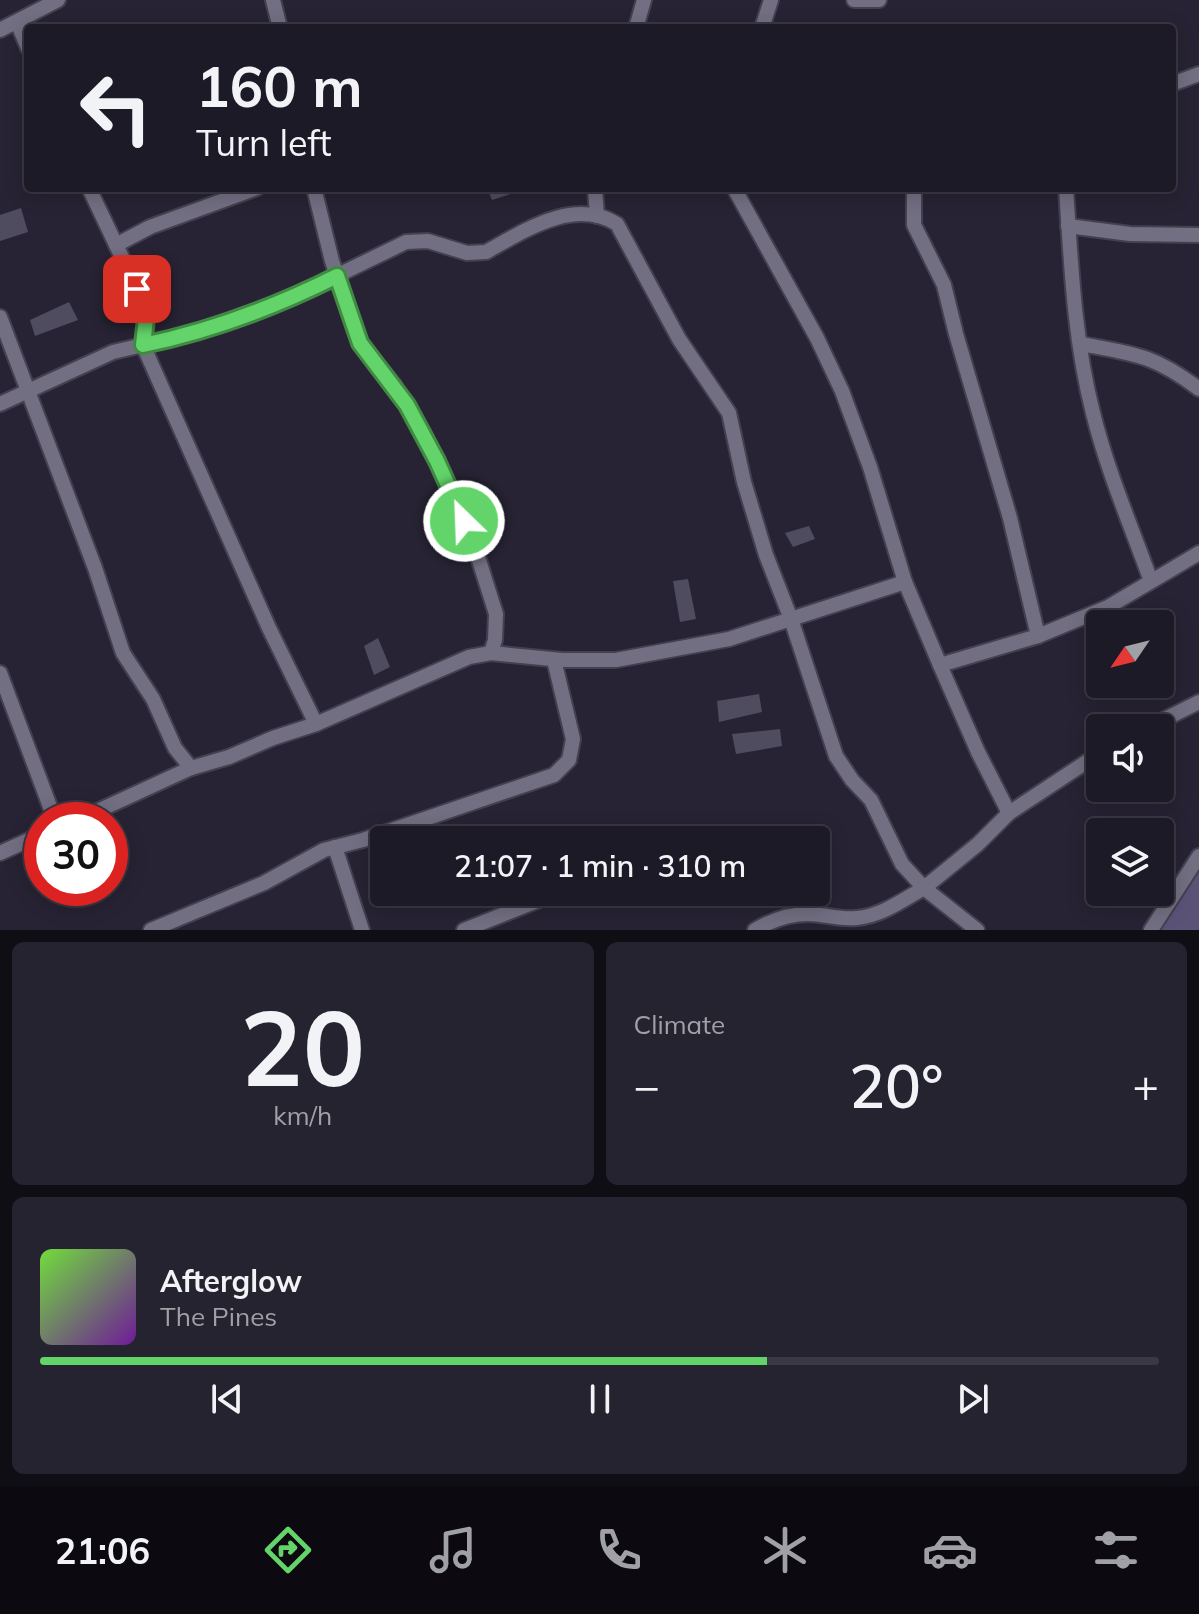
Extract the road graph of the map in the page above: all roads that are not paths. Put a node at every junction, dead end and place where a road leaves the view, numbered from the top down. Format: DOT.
graph roads {
  1 [pos="273,0"];
  2 [pos="644,0"];
  3 [pos="771,0"];
  4 [pos="854,0"];
  5 [pos="868,0"];
  6 [pos="879,0"];
  7 [pos="52,2"];
  8 [pos="17,22"];
  9 [pos="279,24"];
  10 [pos="637,24"];
  11 [pos="763,24"];
  12 [pos="0,30"];
  13 [pos="24,39"];
  14 [pos="1199,74"];
  15 [pos="1176,83"];
  16 [pos="91,192"];
  17 [pos="246,192"];
  18 [pos="315,192"];
  19 [pos="595,192"];
  20 [pos="736,192"];
  21 [pos="914,192"];
  22 [pos="1066,192"];
  23 [pos="597,216"];
  24 [pos="1068,226"];
  25 [pos="1199,235"];
  26 [pos="116,245"];
  27 [pos="337,276"];
  28 [pos="0,317"];
  29 [pos="1081,344"];
  30 [pos="143,345"];
  31 [pos="1199,389"];
  32 [pos="28,391"];
  33 [pos="0,404"];
  34 [pos="1199,553"];
  35 [pos="1151,581"];
  36 [pos="905,582"];
  37 [pos="791,619"];
  38 [pos="1038,636"];
  39 [pos="491,653"];
  40 [pos="554,660"];
  41 [pos="940,665"];
  42 [pos="0,673"];
  43 [pos="1199,702"];
  44 [pos="1174,714"];
  45 [pos="316,724"];
  46 [pos="1086,762"];
  47 [pos="191,768"];
  48 [pos="48,802"];
  49 [pos="117,802"];
  50 [pos="1009,813"];
  51 [pos="24,842"];
  52 [pos="335,847"];
  53 [pos="0,853"];
  54 [pos="1199,856"];
  55 [pos="924,888"];
  56 [pos="524,906"];
  57 [pos="151,930"];
  58 [pos="362,930"];
  59 [pos="464,930"];
  60 [pos="755,930"];
  61 [pos="977,930"];
  62 [pos="1151,930"];
  1 -- 9 [label="street"];
  2 -- 10 [label="street"];
  3 -- 11 [label="street"];
  4 -- 5 [label="street"];
  5 -- 6 [label="street"];
  7 -- 8 [label="street"];
  8 -- 12 [label="street"];
  8 -- 13 [label="street"];
  14 -- 15 [label="street"];
  16 -- 26 [label="street"];
  17 -- 26 [label="street"];
  18 -- 27 [label="street"];
  19 -- 23 [label="street"];
  20 -- 36 [label="street"];
  21 -- 38 [label="street"];
  22 -- 24 [label="street"];
  23 -- 27 [label="street"];
  23 -- 37 [label="street"];
  24 -- 25 [label="street"];
  24 -- 29 [label="street"];
  26 -- 30 [label="street"];
  27 -- 30 [label="street"];
  27 -- 39 [label="street"];
  28 -- 32 [label="street"];
  29 -- 31 [label="street"];
  29 -- 35 [label="street"];
  30 -- 32 [label="street"];
  30 -- 45 [label="street"];
  32 -- 33 [label="street"];
  32 -- 47 [label="street"];
  34 -- 35 [label="street"];
  35 -- 38 [label="street"];
  36 -- 37 [label="street"];
  36 -- 41 [label="street"];
  37 -- 40 [label="street"];
  37 -- 55 [label="street"];
  38 -- 41 [label="street"];
  39 -- 40 [label="street"];
  39 -- 45 [label="street"];
  40 -- 52 [label="street"];
  41 -- 50 [label="street"];
  42 -- 48 [label="street"];
  43 -- 44 [label="street"];
  45 -- 47 [label="street"];
  46 -- 50 [label="street"];
  47 -- 49 [label="street"];
  50 -- 55 [label="street"];
  51 -- 53 [label="street"];
  52 -- 57 [label="street"];
  52 -- 58 [label="street"];
  54 -- 62 [label="street"];
  55 -- 60 [label="street"];
  55 -- 61 [label="street"];
  56 -- 59 [label="street"];
}
